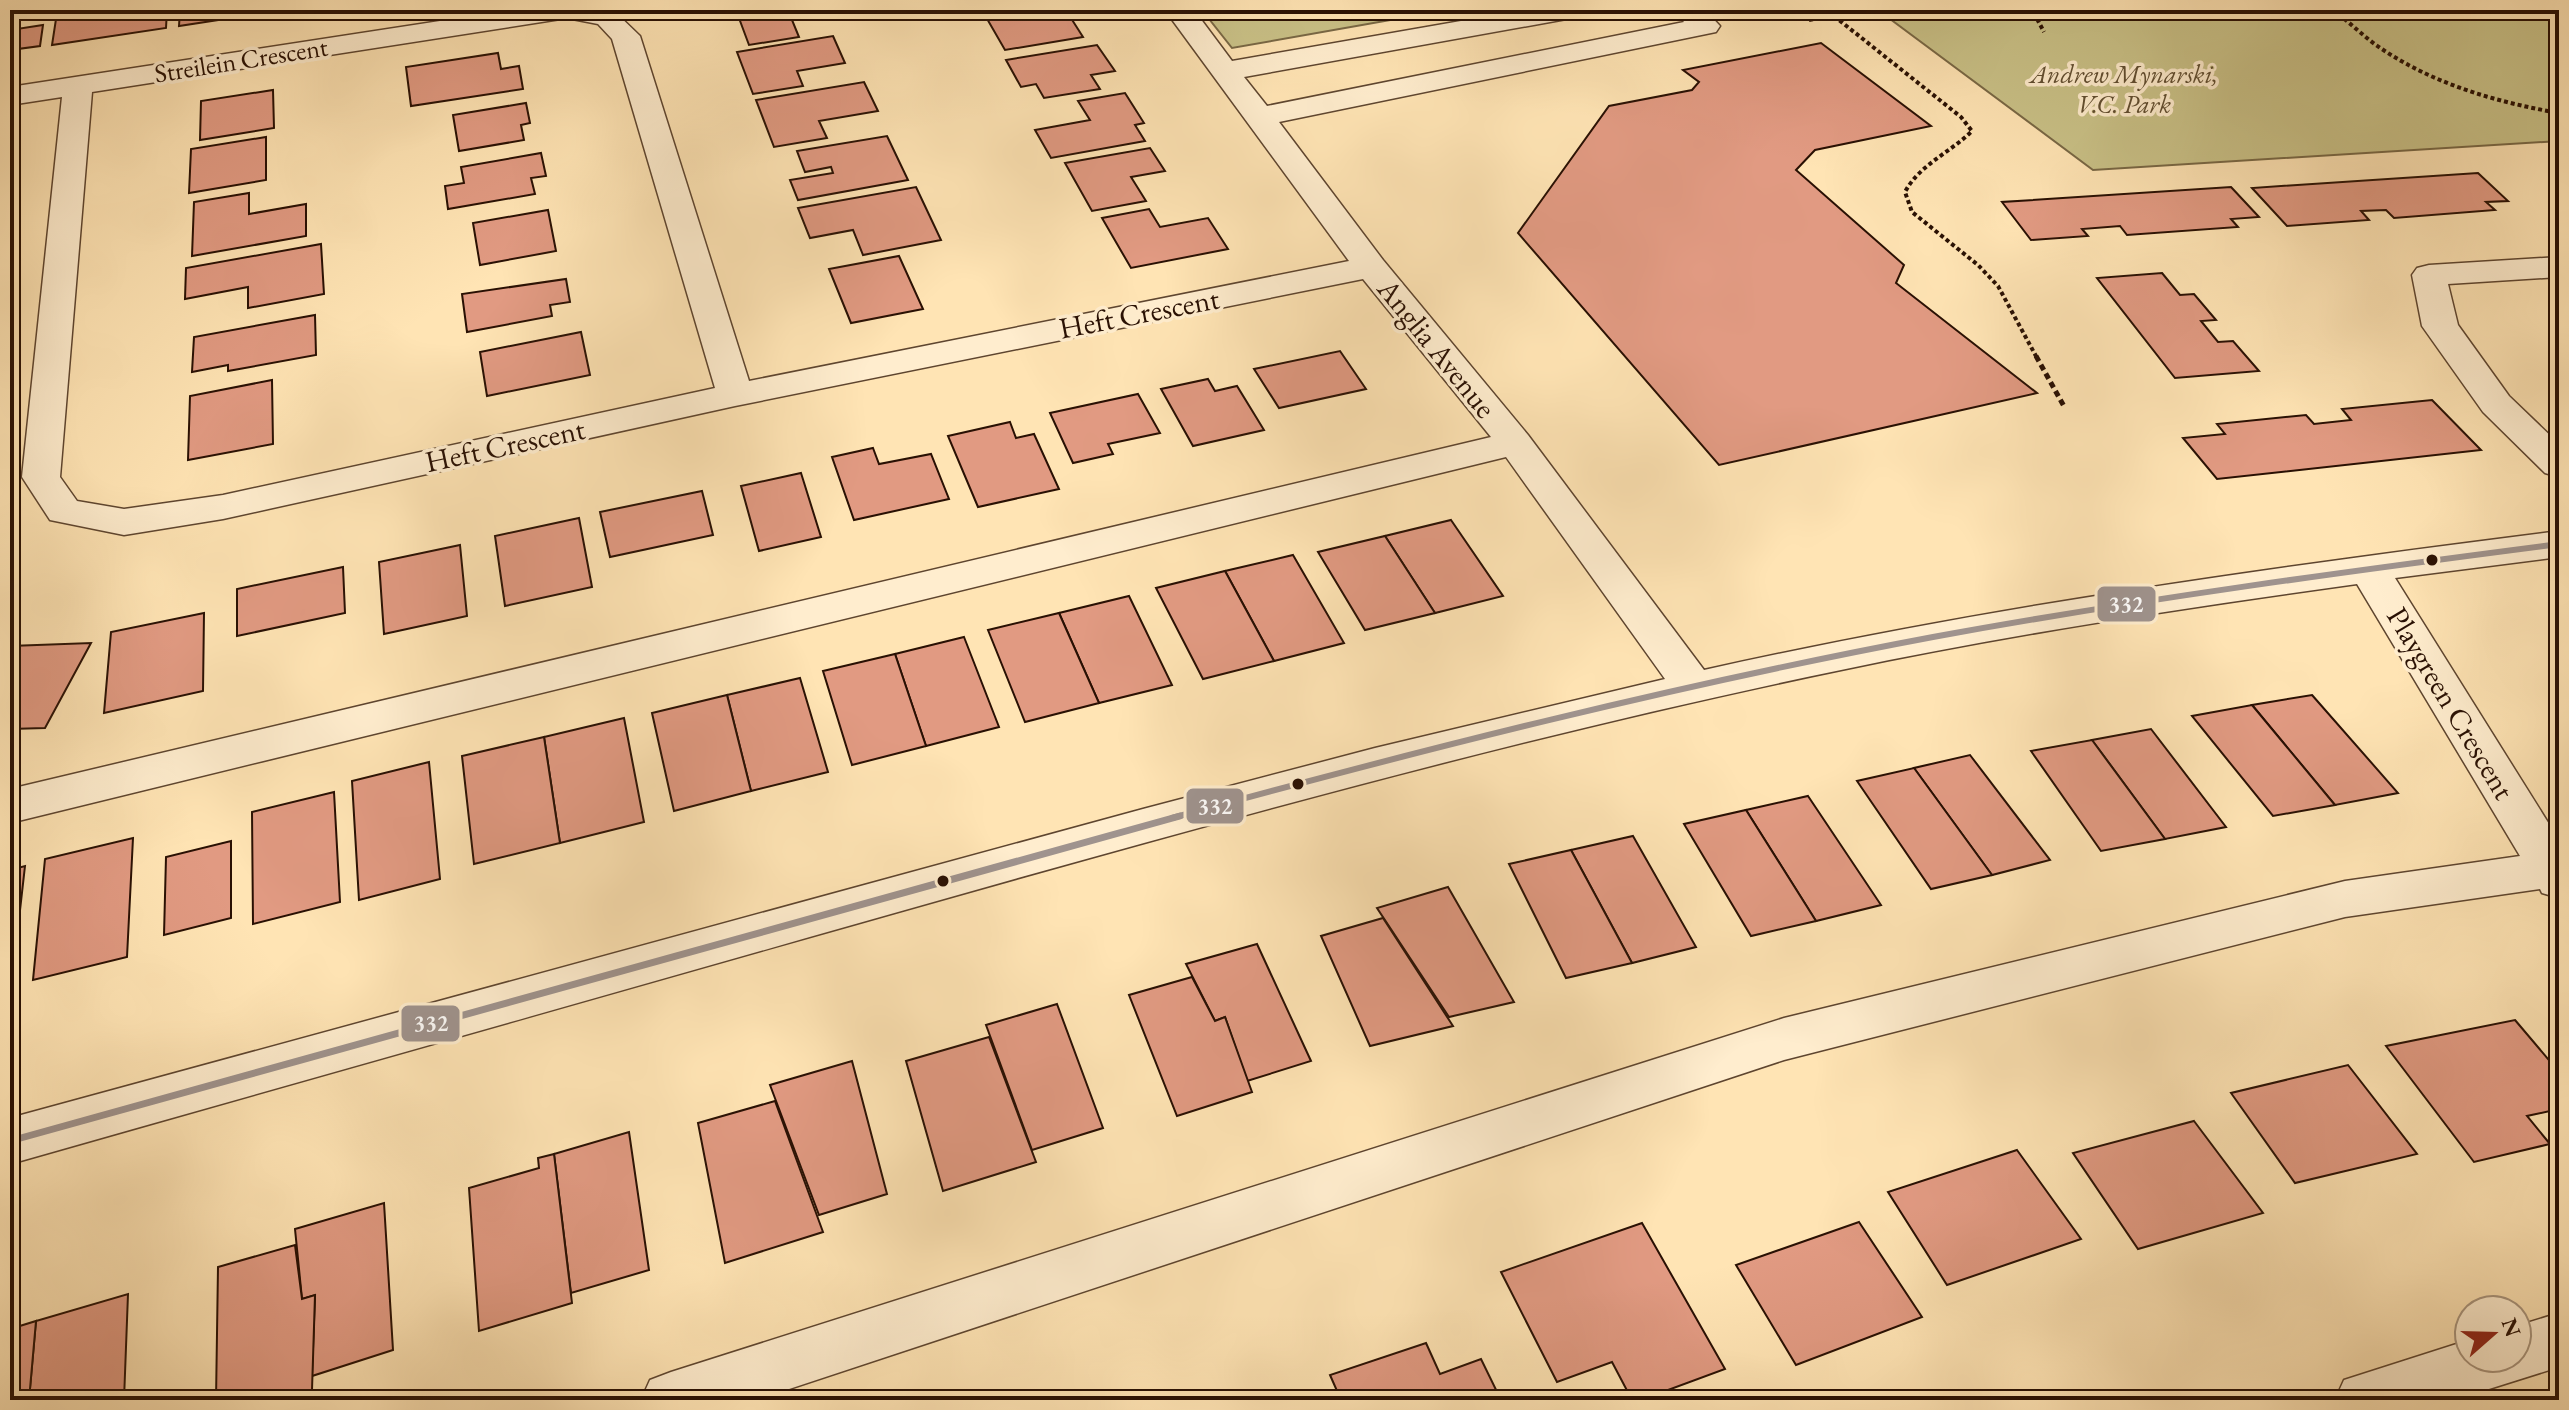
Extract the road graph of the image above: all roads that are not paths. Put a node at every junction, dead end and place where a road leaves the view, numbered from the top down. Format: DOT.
graph roads {
  1 [pos="567,10"];
  2 [pos="1179,10"];
  3 [pos="1572,10"];
  4 [pos="1688,10"];
  5 [pos="1225,71"];
  6 [pos="78,85"];
  7 [pos="10,96"];
  8 [pos="1259,117"];
  9 [pos="1371,267"];
  10 [pos="2559,267"];
  11 [pos="735,395"];
  12 [pos="1515,443"];
  13 [pos="2559,465"];
  14 [pos="2559,544"];
  15 [pos="2368,568"];
  16 [pos="1694,687"];
  17 [pos="10,806"];
  18 [pos="2555,874"];
  19 [pos="10,1141"];
  20 [pos="2559,1340"];
  21 [pos="2533,1348"];
  22 [pos="2453,1373"];
  23 [pos="671,1400"];
  24 [pos="2365,1400"];
  1 -- 6 [label="street, Streilein Crescent"];
  1 -- 11 [label="street, Streilein Crescent"];
  2 -- 5 [label="street, Anglia Avenue"];
  3 -- 5 [label="street"];
  4 -- 8 [label="street"];
  5 -- 8 [label="street, Anglia Avenue"];
  6 -- 7 [label="street, Streilein Crescent"];
  6 -- 11 [label="street, Heft Crescent"];
  8 -- 9 [label="street, Anglia Avenue"];
  9 -- 11 [label="street, Heft Crescent"];
  9 -- 12 [label="street, Anglia Avenue"];
  10 -- 13 [label="street"];
  12 -- 16 [label="street, Anglia Avenue"];
  12 -- 17 [label="street"];
  14 -- 15 [label="street"];
  15 -- 16 [label="street"];
  15 -- 18 [label="street, Playgreen Crescent"];
  16 -- 19 [label="street"];
  18 -- 23 [label="street"];
  20 -- 21 [label="street"];
  22 -- 24 [label="street"];
}
